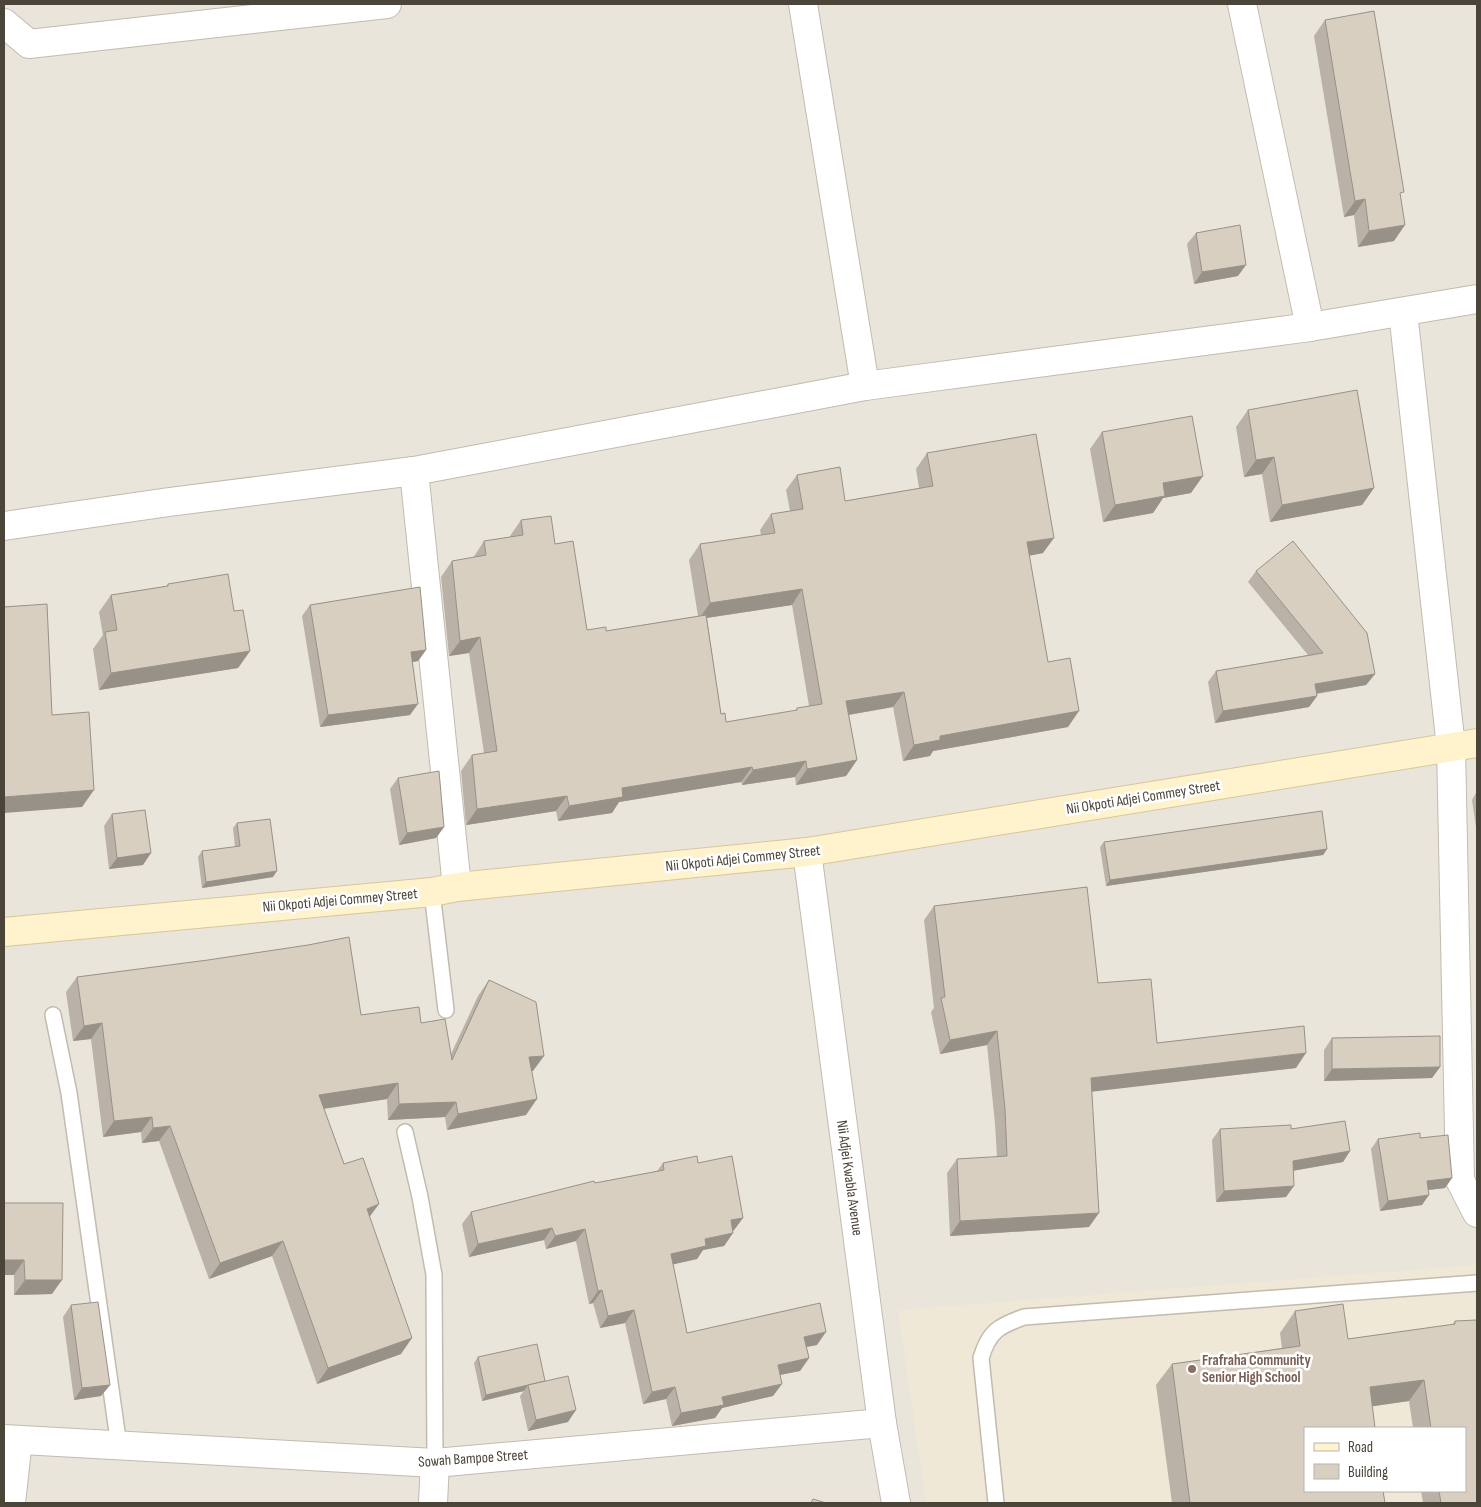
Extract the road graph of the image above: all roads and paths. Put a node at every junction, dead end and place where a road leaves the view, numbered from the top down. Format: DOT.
graph roads {
  1 [pos="387,4"];
  2 [pos="803,4"];
  3 [pos="1242,4"];
  4 [pos="4,23"];
  5 [pos="1477,299"];
  6 [pos="1403,312"];
  7 [pos="1310,327"];
  8 [pos="865,386"];
  9 [pos="414,470"];
  10 [pos="4,526"];
  11 [pos="1477,743"];
  12 [pos="1451,747"];
  13 [pos="807,852"];
  14 [pos="445,889"];
  15 [pos="4,932"];
  16 [pos="446,1010"];
  17 [pos="53,1015"];
  18 [pos="405,1132"];
  19 [pos="1477,1213"];
  20 [pos="1477,1283"];
  21 [pos="882,1423"];
  22 [pos="11,1440"];
  23 [pos="120,1446"];
  24 [pos="436,1463"];
  25 [pos="11,1503"];
  26 [pos="433,1503"];
  27 [pos="896,1503"];
  28 [pos="996,1503"];
  1 -- 4 [label="street"];
  2 -- 8 [label="street"];
  3 -- 7 [label="street"];
  5 -- 6 [label="street"];
  6 -- 7 [label="street"];
  6 -- 12 [label="street"];
  7 -- 8 [label="street"];
  8 -- 9 [label="street"];
  9 -- 10 [label="street"];
  9 -- 14 [label="street"];
  11 -- 12 [label="street, Nii Okpoti Adjei Commey Street"];
  12 -- 13 [label="street, Nii Okpoti Adjei Commey Street"];
  12 -- 19 [label="street"];
  13 -- 14 [label="street, Nii Okpoti Adjei Commey Street"];
  13 -- 21 [label="street, Nii Adjei Kwabla Avenue"];
  14 -- 15 [label="street, Nii Okpoti Adjei Commey Street"];
  14 -- 16 [label="lane"];
  17 -- 23 [label="lane"];
  18 -- 24 [label="lane"];
  20 -- 28 [label="lane"];
  21 -- 24 [label="street, Sowah Bampoe Street"];
  21 -- 27 [label="street, Nii Adjei Kwabla Avenue"];
  22 -- 23 [label="street, Sowah Bampoe Street"];
  22 -- 25 [label="street"];
  23 -- 24 [label="street, Sowah Bampoe Street"];
  24 -- 26 [label="street"];
}
